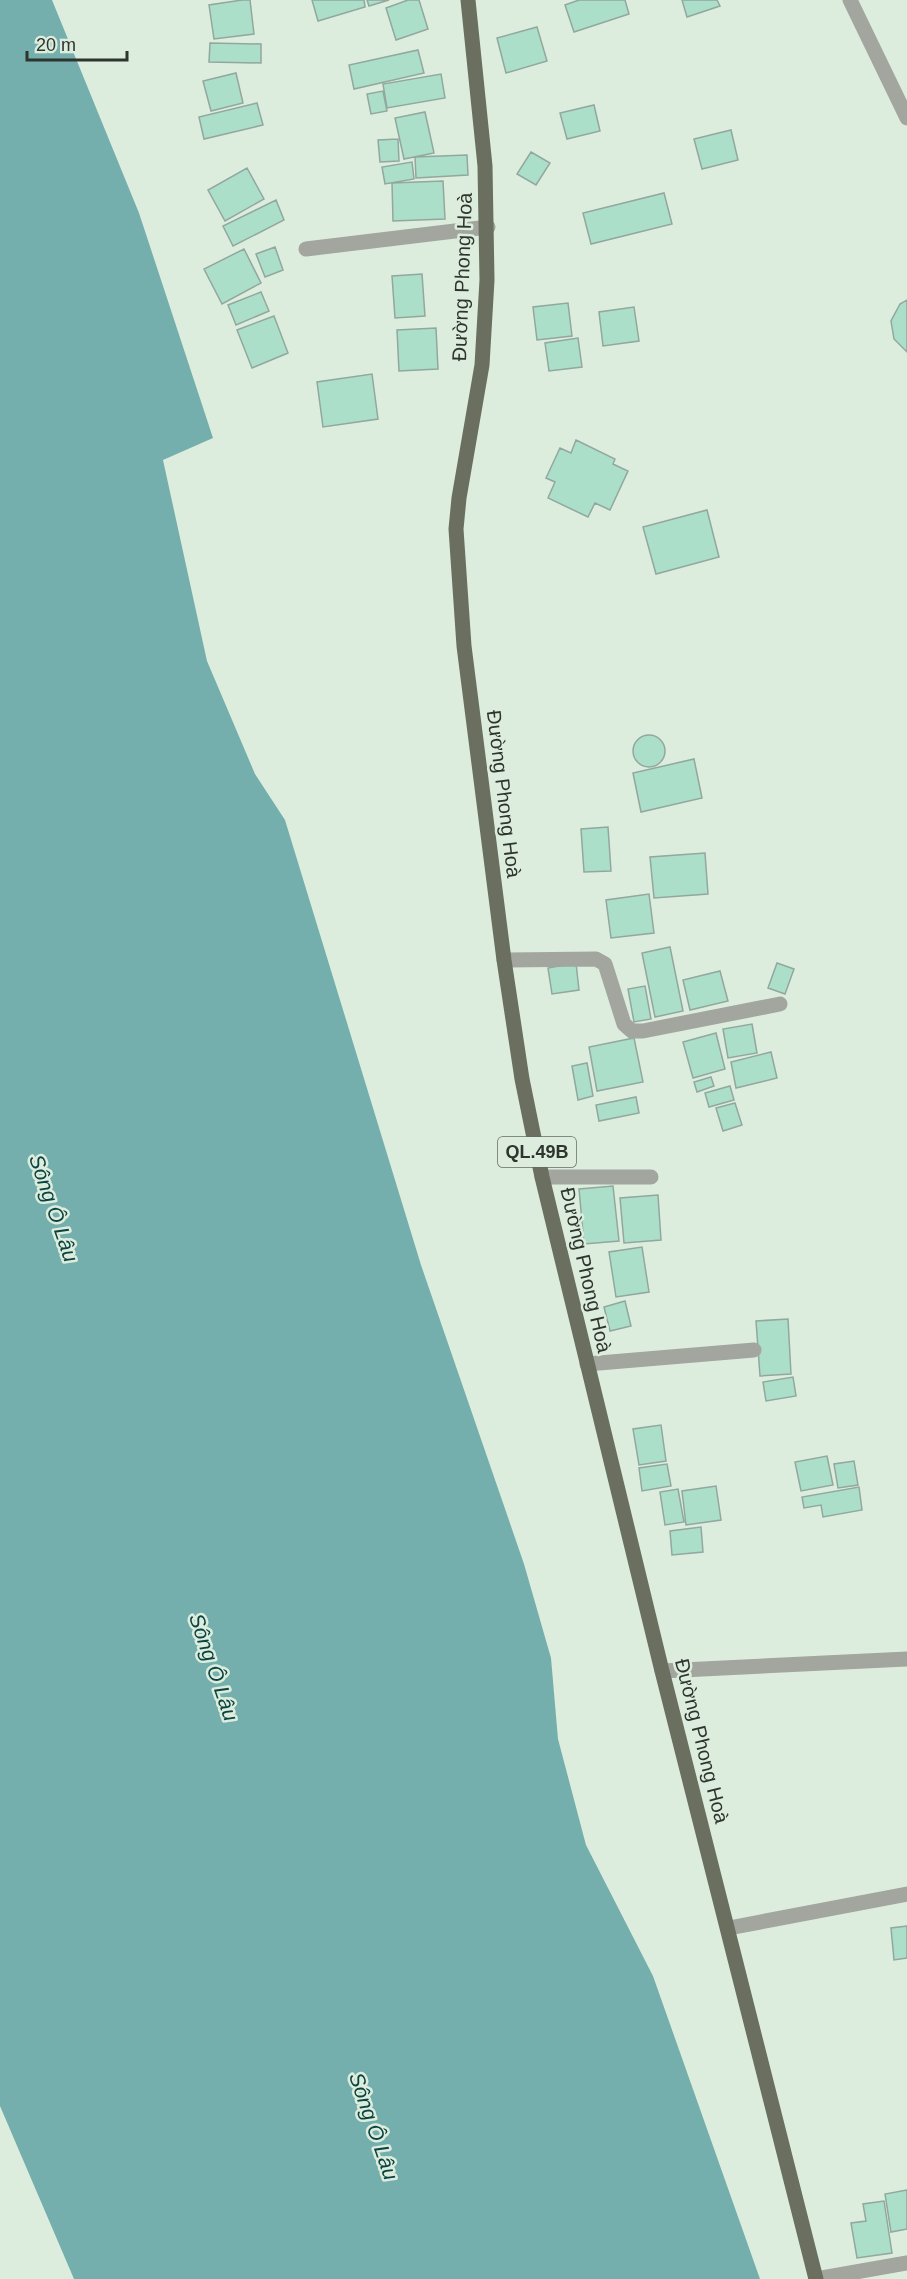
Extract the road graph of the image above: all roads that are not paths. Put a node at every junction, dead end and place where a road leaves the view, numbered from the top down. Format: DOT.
graph roads {
  1 [pos="468,0"];
  2 [pos="850,0"];
  3 [pos="907,118"];
  4 [pos="488,227"];
  5 [pos="306,249"];
  6 [pos="504,960"];
  7 [pos="780,1005"];
  8 [pos="542,1177"];
  9 [pos="651,1177"];
  10 [pos="754,1350"];
  11 [pos="587,1364"];
  12 [pos="907,1659"];
  13 [pos="662,1671"];
  14 [pos="907,1894"];
  15 [pos="729,1928"];
  16 [pos="907,2263"];
  17 [pos="816,2279"];
  1 -- 4 [label="main road, Đường Phong Hoà / QL.49B"];
  2 -- 3 [label="street"];
  4 -- 5 [label="street"];
  4 -- 6 [label="main road, Đường Phong Hoà / QL.49B"];
  6 -- 7 [label="street"];
  6 -- 8 [label="main road, Đường Phong Hoà / QL.49B"];
  8 -- 9 [label="street"];
  8 -- 11 [label="main road, Đường Phong Hoà / QL.49B"];
  10 -- 11 [label="street"];
  11 -- 13 [label="main road, Đường Phong Hoà / QL.49B"];
  12 -- 13 [label="street"];
  13 -- 15 [label="main road, Đường Phong Hoà / QL.49B"];
  14 -- 15 [label="street"];
  15 -- 17 [label="main road, Đường Phong Hoà / QL.49B"];
  16 -- 17 [label="street"];
}
